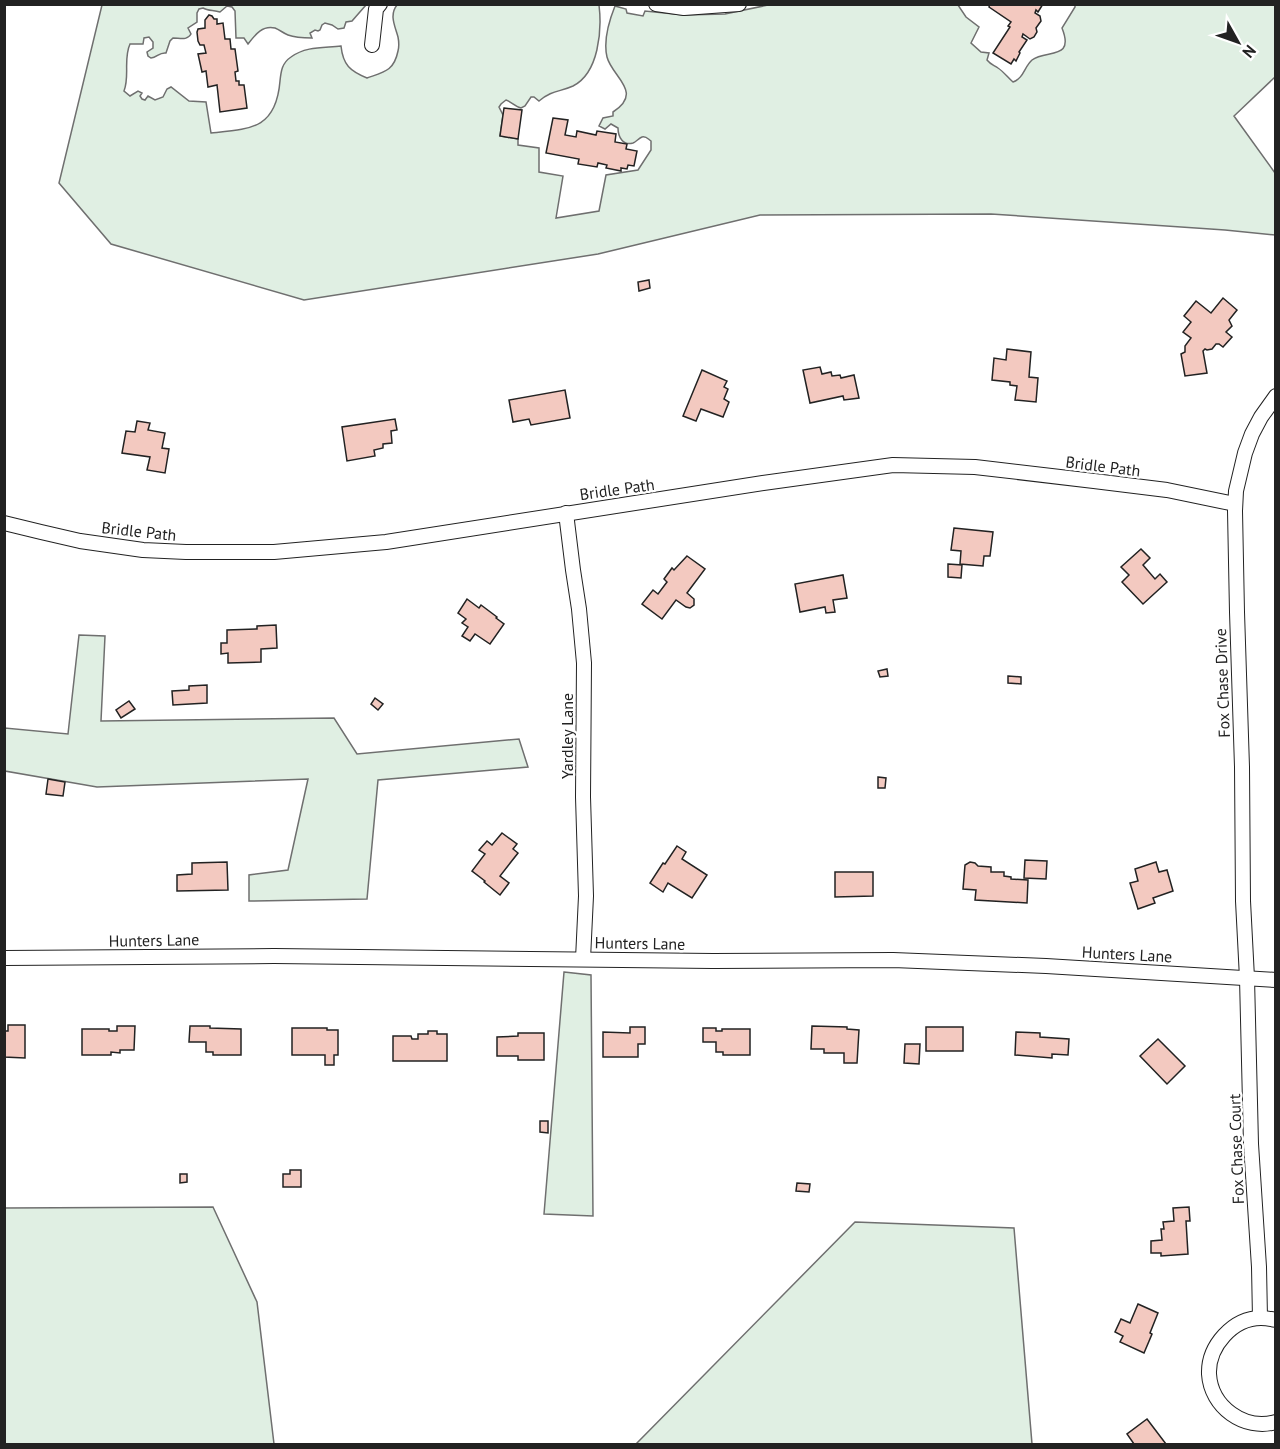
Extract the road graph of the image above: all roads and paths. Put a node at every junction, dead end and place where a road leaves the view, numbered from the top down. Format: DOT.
graph roads {
  1 [pos="380,4"];
  2 [pos="656,4"];
  3 [pos="739,4"];
  4 [pos="372,45"];
  5 [pos="1275,396"];
  6 [pos="1235,504"];
  7 [pos="566,513"];
  8 [pos="4,523"];
  9 [pos="4,958"];
  10 [pos="583,959"];
  11 [pos="1247,978"];
  12 [pos="1275,980"];
  13 [pos="1260,1318"];
  14 [pos="1275,1320"];
  15 [pos="1275,1422"];
  1 -- 4 [label="street"];
  2 -- 3 [label="street"];
  5 -- 6 [label="street, Fox Chase Drive"];
  6 -- 7 [label="street, Bridle Path"];
  6 -- 11 [label="street, Fox Chase Drive"];
  7 -- 8 [label="street, Bridle Path"];
  7 -- 10 [label="street, Yardley Lane"];
  9 -- 10 [label="street, Hunters Lane"];
  10 -- 11 [label="street, Hunters Lane"];
  11 -- 12 [label="street, Hunters Lane"];
  11 -- 13 [label="street, Fox Chase Court"];
  13 -- 14 [label="street"];
  13 -- 15 [label="street"];
}
